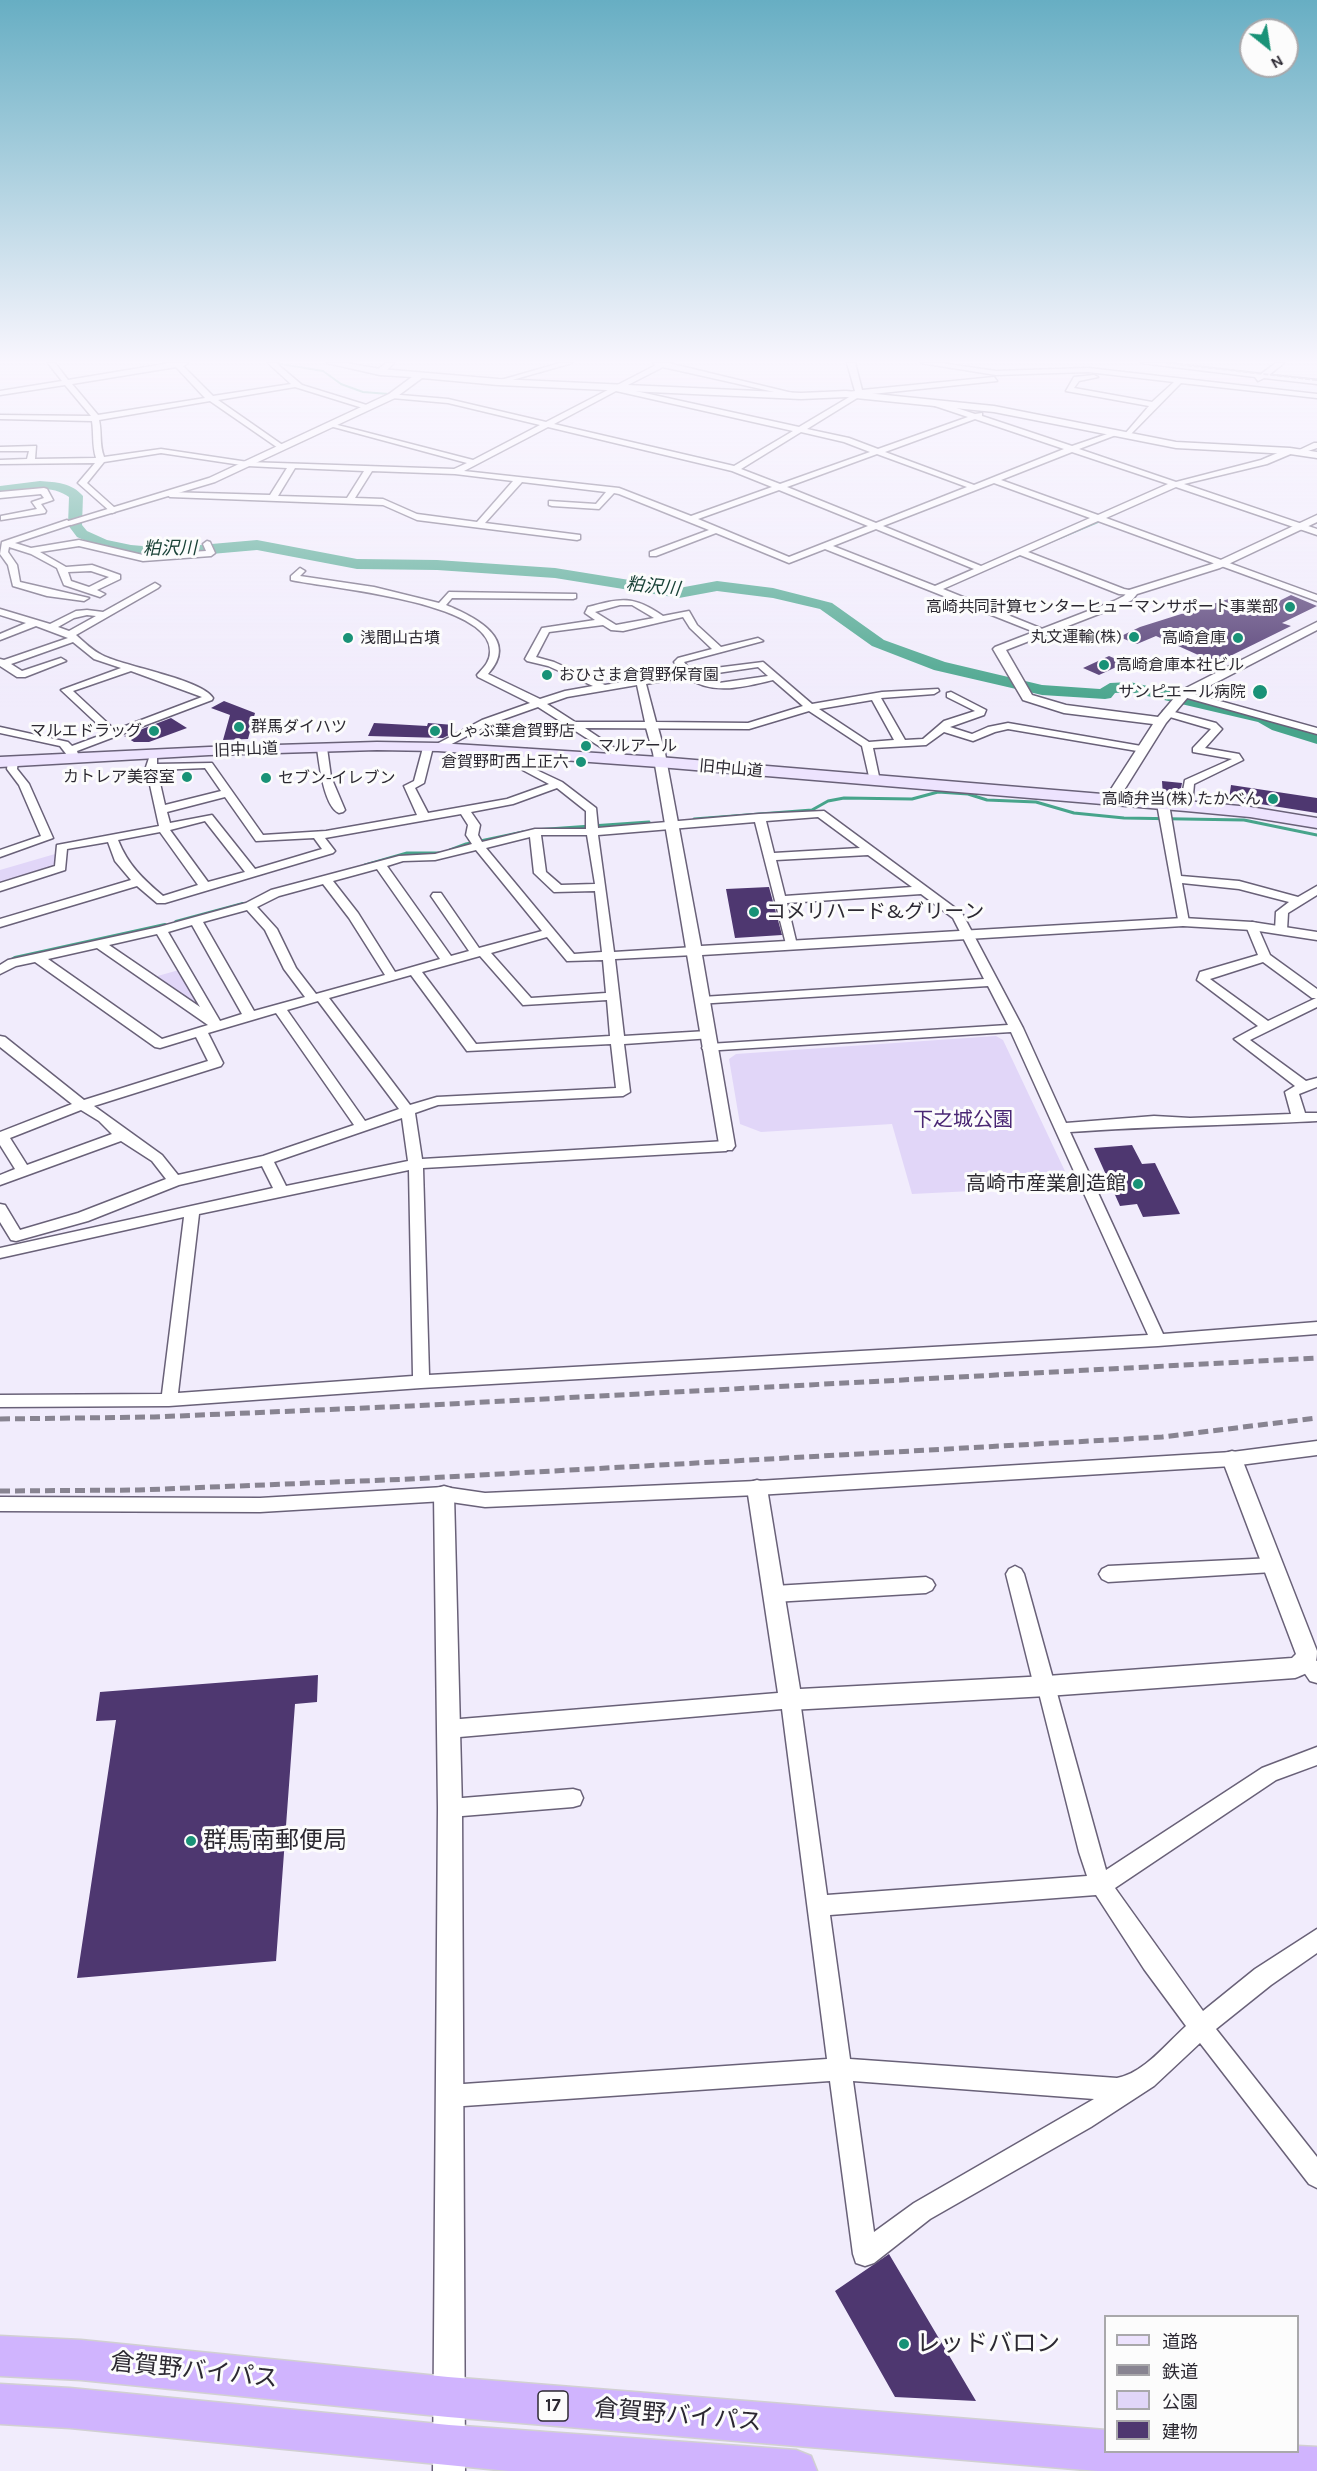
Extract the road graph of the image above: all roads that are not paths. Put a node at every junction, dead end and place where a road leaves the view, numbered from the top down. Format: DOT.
graph roads {
  1 [pos="86,478"];
  2 [pos="216,478"];
  3 [pos="285,478"];
  4 [pos="363,478"];
  5 [pos="505,478"];
  6 [pos="756,478"];
  7 [pos="806,478"];
  8 [pos="950,478"];
  9 [pos="997,478"];
  10 [pos="1159,478"];
  11 [pos="1199,478"];
  12 [pos="519,480"];
  13 [pos="993,480"];
  14 [pos="1176,484"];
  15 [pos="973,487"];
  16 [pos="780,488"];
  17 [pos="612,490"];
  18 [pos="170,494"];
  19 [pos="0,495"];
  20 [pos="272,498"];
  21 [pos="349,501"];
  22 [pos="552,503"];
  23 [pos="112,510"];
  24 [pos="2,516"];
  25 [pos="1317,518"];
  26 [pos="691,519"];
  27 [pos="1097,519"];
  28 [pos="64,524"];
  29 [pos="479,525"];
  30 [pos="876,526"];
  31 [pos="1299,526"];
  32 [pos="716,530"];
  33 [pos="16,532"];
  34 [pos="1317,532"];
  35 [pos="577,537"];
  36 [pos="79,543"];
  37 [pos="207,544"];
  38 [pos="2,545"];
  39 [pos="826,546"];
  40 [pos="34,550"];
  41 [pos="1020,552"];
  42 [pos="653,554"];
  43 [pos="1220,564"];
  44 [pos="982,569"];
  45 [pos="63,570"];
  46 [pos="300,571"];
  47 [pos="155,586"];
  48 [pos="24,587"];
  49 [pos="933,590"];
  50 [pos="1131,593"];
  51 [pos="91,594"];
  52 [pos="8,596"];
  53 [pos="573,596"];
  54 [pos="1317,598"];
  55 [pos="441,606"];
  56 [pos="0,612"];
  57 [pos="103,615"];
  58 [pos="660,618"];
  59 [pos="605,622"];
  60 [pos="34,623"];
  61 [pos="1317,626"];
  62 [pos="51,627"];
  63 [pos="1042,632"];
  64 [pos="0,637"];
  65 [pos="72,637"];
  66 [pos="758,641"];
  67 [pos="719,651"];
  68 [pos="61,661"];
  69 [pos="1,663"];
  70 [pos="131,668"];
  71 [pos="688,674"];
  72 [pos="776,677"];
  73 [pos="641,682"];
  74 [pos="602,687"];
  75 [pos="934,691"];
  76 [pos="951,695"];
  77 [pos="875,696"];
  78 [pos="1181,698"];
  79 [pos="541,704"];
  80 [pos="810,707"];
  81 [pos="1164,717"];
  82 [pos="651,724"];
  83 [pos="575,725"];
  84 [pos="942,728"];
  85 [pos="0,730"];
  86 [pos="1317,731"];
  87 [pos="114,734"];
  88 [pos="901,743"];
  89 [pos="433,746"];
  90 [pos="867,746"];
  91 [pos="322,748"];
  92 [pos="1143,749"];
  93 [pos="527,752"];
  94 [pos="72,754"];
  95 [pos="153,760"];
  96 [pos="7,761"];
  97 [pos="627,761"];
  98 [pos="659,762"];
  99 [pos="875,781"];
  100 [pos="558,784"];
  101 [pos="227,793"];
  102 [pos="1111,800"];
  103 [pos="1186,806"];
  104 [pos="161,810"];
  105 [pos="339,810"];
  106 [pos="464,810"];
  107 [pos="1164,814"];
  108 [pos="423,815"];
  109 [pos="759,817"];
  110 [pos="1317,823"];
  111 [pos="671,824"];
  112 [pos="164,829"];
  113 [pos="592,831"];
  114 [pos="536,832"];
  115 [pos="317,835"];
  116 [pos="108,836"];
  117 [pos="47,838"];
  118 [pos="478,845"];
  119 [pos="872,851"];
  120 [pos="0,854"];
  121 [pos="769,857"];
  122 [pos="380,864"];
  123 [pos="253,874"];
  124 [pos="325,879"];
  125 [pos="1175,879"];
  126 [pos="139,882"];
  127 [pos="0,887"];
  128 [pos="205,887"];
  129 [pos="601,887"];
  130 [pos="924,890"];
  131 [pos="1317,890"];
  132 [pos="437,896"];
  133 [pos="781,900"];
  134 [pos="1299,901"];
  135 [pos="250,906"];
  136 [pos="195,920"];
  137 [pos="1183,922"];
  138 [pos="0,923"];
  139 [pos="1252,926"];
  140 [pos="161,930"];
  141 [pos="1281,930"];
  142 [pos="548,933"];
  143 [pos="968,934"];
  144 [pos="1317,936"];
  145 [pos="98,943"];
  146 [pos="791,945"];
  147 [pos="694,951"];
  148 [pos="479,952"];
  149 [pos="608,956"];
  150 [pos="37,957"];
  151 [pos="1265,957"];
  152 [pos="448,961"];
  153 [pos="0,970"];
  154 [pos="414,970"];
  155 [pos="392,976"];
  156 [pos="991,982"];
  157 [pos="1317,995"];
  158 [pos="613,996"];
  159 [pos="317,997"];
  160 [pos="702,1001"];
  161 [pos="1317,1002"];
  162 [pos="279,1008"];
  163 [pos="250,1016"];
  164 [pos="217,1025"];
  165 [pos="1268,1026"];
  166 [pos="1016,1028"];
  167 [pos="200,1031"];
  168 [pos="0,1040"];
  169 [pos="618,1041"];
  170 [pos="708,1042"];
  171 [pos="1311,1085"];
  172 [pos="82,1105"];
  173 [pos="408,1112"];
  174 [pos="1317,1116"];
  175 [pos="1299,1117"];
  176 [pos="363,1128"];
  177 [pos="1060,1128"];
  178 [pos="122,1135"];
  179 [pos="726,1146"];
  180 [pos="266,1160"];
  181 [pos="416,1164"];
  182 [pos="23,1170"];
  183 [pos="0,1180"];
  184 [pos="175,1181"];
  185 [pos="282,1192"];
  186 [pos="192,1210"];
  187 [pos="2,1218"];
  188 [pos="0,1253"];
  189 [pos="1317,1328"];
  190 [pos="1158,1340"];
  191 [pos="421,1382"];
  192 [pos="169,1400"];
  193 [pos="0,1401"];
  194 [pos="1317,1449"];
  195 [pos="1232,1459"];
  196 [pos="757,1488"];
  197 [pos="444,1494"];
  198 [pos="0,1504"];
  199 [pos="1273,1565"];
  200 [pos="1015,1574"];
  201 [pos="1108,1574"];
  202 [pos="926,1585"];
  203 [pos="774,1594"];
  204 [pos="1311,1669"];
  205 [pos="1046,1686"];
  206 [pos="790,1700"];
  207 [pos="448,1729"];
  208 [pos="1317,1756"];
  209 [pos="573,1798"];
  210 [pos="450,1808"];
  211 [pos="1101,1885"];
  212 [pos="818,1906"];
  213 [pos="1317,1940"];
  214 [pos="1201,2027"];
  215 [pos="839,2069"];
  216 [pos="1131,2087"];
  217 [pos="449,2096"];
  218 [pos="1317,2176"];
  219 [pos="0,2356"];
  220 [pos="448,2397"];
  221 [pos="0,2404"];
  222 [pos="1104,2451"];
  223 [pos="1135,2453"];
  224 [pos="449,2458"];
  225 [pos="1317,2468"];
  226 [pos="796,2471"];
  1 -- 23 [label="street"];
  2 -- 18 [label="street"];
  3 -- 20 [label="street"];
  4 -- 21 [label="street"];
  5 -- 12 [label="street"];
  6 -- 16 [label="street"];
  7 -- 16 [label="street"];
  8 -- 15 [label="street"];
  9 -- 13 [label="street"];
  10 -- 14 [label="street"];
  11 -- 14 [label="street"];
  12 -- 17 [label="street"];
  12 -- 29 [label="street"];
  13 -- 15 [label="street"];
  13 -- 27 [label="street"];
  14 -- 27 [label="street"];
  14 -- 31 [label="street"];
  15 -- 30 [label="street"];
  16 -- 26 [label="street"];
  16 -- 30 [label="street"];
  17 -- 22 [label="street"];
  17 -- 26 [label="street"];
  18 -- 20 [label="street"];
  18 -- 23 [label="street"];
  19 -- 24 [label="street"];
  20 -- 21 [label="street"];
  21 -- 29 [label="street"];
  23 -- 28 [label="street"];
  24 -- 33 [label="street"];
  25 -- 31 [label="street"];
  26 -- 32 [label="street"];
  27 -- 41 [label="street"];
  27 -- 43 [label="street"];
  28 -- 33 [label="street"];
  28 -- 36 [label="street"];
  29 -- 35 [label="street"];
  30 -- 39 [label="street"];
  30 -- 44 [label="street"];
  31 -- 34 [label="street"];
  31 -- 43 [label="street"];
  32 -- 39 [label="street"];
  32 -- 42 [label="street"];
  33 -- 38 [label="street"];
  36 -- 37 [label="street"];
  36 -- 40 [label="street"];
  38 -- 40 [label="street"];
  38 -- 48 [label="street"];
  39 -- 49 [label="street"];
  40 -- 45 [label="street"];
  41 -- 44 [label="street"];
  41 -- 50 [label="street"];
  43 -- 50 [label="street"];
  43 -- 54 [label="street"];
  44 -- 49 [label="street"];
  45 -- 51 [label="street"];
  45 -- 51 [label="street"];
  46 -- 55 [label="street"];
  47 -- 57 [label="street"];
  48 -- 51 [label="street"];
  48 -- 52 [label="street"];
  49 -- 63 [label="street"];
  50 -- 63 [label="street"];
  53 -- 55 [label="street"];
  55 -- 79 [label="street"];
  56 -- 60 [label="street"];
  57 -- 62 [label="street"];
  57 -- 65 [label="street"];
  58 -- 59 [label="street"];
  58 -- 59 [label="street"];
  58 -- 67 [label="street"];
  59 -- 74 [label="street"];
  60 -- 62 [label="street"];
  60 -- 64 [label="street"];
  61 -- 78 [label="street"];
  62 -- 65 [label="street"];
  63 -- 81 [label="street"];
  65 -- 69 [label="street"];
  65 -- 70 [label="street"];
  66 -- 67 [label="street"];
  67 -- 71 [label="street"];
  68 -- 69 [label="street"];
  70 -- 87 [label="street"];
  70 -- 87 [label="street"];
  71 -- 72 [label="street"];
  71 -- 72 [label="street"];
  71 -- 73 [label="street"];
  72 -- 80 [label="street"];
  73 -- 74 [label="street"];
  73 -- 82 [label="street"];
  74 -- 79 [label="street"];
  75 -- 77 [label="street"];
  76 -- 84 [label="street"];
  77 -- 80 [label="street"];
  77 -- 88 [label="street"];
  78 -- 81 [label="street"];
  78 -- 86 [label="street"];
  79 -- 83 [label="street"];
  79 -- 89 [label="street"];
  80 -- 82 [label="street"];
  80 -- 90 [label="street"];
  81 -- 92 [label="street"];
  81 -- 103 [label="street"];
  82 -- 83 [label="street"];
  82 -- 98 [label="street"];
  83 -- 97 [label="street"];
  84 -- 88 [label="street"];
  84 -- 92 [label="street"];
  85 -- 94 [label="street"];
  87 -- 94 [label="street"];
  88 -- 90 [label="street"];
  89 -- 91 [label="main road, 旧中山道"];
  89 -- 93 [label="main road, 旧中山道"];
  89 -- 108 [label="street"];
  90 -- 99 [label="street"];
  91 -- 95 [label="main road, 旧中山道"];
  91 -- 105 [label="street"];
  92 -- 102 [label="street"];
  93 -- 97 [label="main road, 旧中山道"];
  93 -- 100 [label="street"];
  94 -- 95 [label="main road, 旧中山道"];
  94 -- 96 [label="main road, 旧中山道"];
  95 -- 101 [label="street"];
  95 -- 104 [label="street"];
  96 -- 117 [label="street"];
  97 -- 98 [label="main road, 旧中山道"];
  98 -- 99 [label="main road, 旧中山道"];
  98 -- 111 [label="street"];
  99 -- 102 [label="main road, 旧中山道"];
  100 -- 106 [label="street"];
  100 -- 113 [label="street"];
  101 -- 104 [label="street"];
  101 -- 115 [label="street"];
  102 -- 107 [label="main road, 旧中山道"];
  103 -- 107 [label="main road, 旧中山道"];
  103 -- 110 [label="main road, 旧中山道"];
  104 -- 112 [label="street"];
  106 -- 108 [label="street"];
  106 -- 118 [label="street"];
  107 -- 125 [label="street"];
  108 -- 115 [label="street"];
  109 -- 111 [label="street"];
  109 -- 119 [label="street"];
  109 -- 121 [label="street"];
  111 -- 113 [label="street"];
  111 -- 147 [label="street"];
  112 -- 116 [label="street"];
  112 -- 123 [label="street"];
  112 -- 128 [label="street"];
  113 -- 114 [label="street"];
  113 -- 129 [label="street"];
  114 -- 118 [label="street"];
  114 -- 129 [label="street"];
  115 -- 123 [label="street"];
  116 -- 117 [label="street"];
  116 -- 126 [label="street"];
  116 -- 127 [label="street"];
  117 -- 120 [label="street"];
  118 -- 122 [label="street"];
  118 -- 142 [label="street"];
  119 -- 121 [label="street"];
  119 -- 130 [label="street"];
  121 -- 133 [label="street"];
  122 -- 124 [label="street"];
  122 -- 152 [label="street"];
  123 -- 128 [label="street"];
  124 -- 135 [label="street"];
  124 -- 155 [label="street"];
  125 -- 134 [label="street"];
  125 -- 137 [label="street"];
  126 -- 128 [label="street"];
  126 -- 138 [label="street"];
  129 -- 149 [label="street"];
  130 -- 133 [label="street"];
  130 -- 143 [label="street"];
  131 -- 134 [label="street"];
  132 -- 148 [label="street"];
  133 -- 146 [label="street"];
  134 -- 141 [label="street"];
  135 -- 136 [label="street"];
  135 -- 159 [label="street"];
  136 -- 140 [label="street"];
  136 -- 163 [label="street"];
  137 -- 139 [label="street"];
  137 -- 143 [label="street"];
  139 -- 141 [label="street"];
  139 -- 151 [label="street"];
  140 -- 145 [label="street"];
  140 -- 164 [label="street"];
  141 -- 144 [label="street"];
  142 -- 148 [label="street"];
  142 -- 149 [label="street"];
  143 -- 146 [label="street"];
  143 -- 156 [label="street"];
  145 -- 150 [label="street"];
  145 -- 164 [label="street"];
  146 -- 147 [label="street"];
  147 -- 149 [label="street"];
  147 -- 160 [label="street"];
  148 -- 152 [label="street"];
  148 -- 158 [label="street"];
  149 -- 158 [label="street"];
  150 -- 153 [label="street"];
  150 -- 167 [label="street"];
  151 -- 157 [label="street"];
  151 -- 165 [label="street"];
  152 -- 154 [label="street"];
  154 -- 155 [label="street"];
  154 -- 169 [label="street"];
  155 -- 159 [label="street"];
  156 -- 160 [label="street"];
  156 -- 166 [label="street"];
  158 -- 169 [label="street"];
  159 -- 162 [label="street"];
  159 -- 173 [label="street"];
  160 -- 170 [label="street"];
  161 -- 165 [label="street"];
  162 -- 163 [label="street"];
  162 -- 176 [label="street"];
  163 -- 164 [label="street"];
  164 -- 167 [label="street"];
  165 -- 171 [label="street"];
  166 -- 170 [label="street"];
  166 -- 177 [label="street"];
  167 -- 172 [label="street"];
  168 -- 172 [label="street"];
  169 -- 170 [label="street"];
  169 -- 173 [label="street"];
  170 -- 179 [label="street"];
  171 -- 175 [label="street"];
  172 -- 178 [label="street"];
  172 -- 182 [label="street"];
  173 -- 176 [label="street"];
  173 -- 181 [label="street"];
  174 -- 175 [label="street"];
  175 -- 177 [label="street"];
  176 -- 180 [label="street"];
  177 -- 190 [label="street"];
  178 -- 182 [label="street"];
  178 -- 184 [label="street"];
  179 -- 181 [label="street"];
  180 -- 184 [label="street"];
  180 -- 185 [label="street"];
  181 -- 185 [label="street"];
  181 -- 191 [label="street"];
  182 -- 183 [label="street"];
  184 -- 187 [label="street"];
  185 -- 186 [label="street"];
  186 -- 188 [label="street"];
  186 -- 192 [label="street"];
  189 -- 190 [label="street"];
  190 -- 191 [label="street"];
  191 -- 192 [label="street"];
  192 -- 193 [label="street"];
  194 -- 195 [label="street"];
  195 -- 196 [label="street"];
  195 -- 199 [label="street"];
  196 -- 197 [label="street"];
  196 -- 203 [label="street"];
  197 -- 198 [label="street"];
  197 -- 207 [label="street"];
  199 -- 201 [label="street"];
  199 -- 204 [label="street"];
  200 -- 205 [label="street"];
  202 -- 203 [label="street"];
  203 -- 206 [label="street"];
  204 -- 205 [label="street"];
  205 -- 206 [label="street"];
  205 -- 211 [label="street"];
  206 -- 207 [label="street"];
  206 -- 212 [label="street"];
  207 -- 210 [label="street"];
  208 -- 211 [label="street"];
  209 -- 210 [label="street"];
  210 -- 217 [label="street"];
  211 -- 212 [label="street"];
  211 -- 214 [label="street"];
  212 -- 215 [label="street"];
  213 -- 214 [label="street"];
  214 -- 216 [label="street"];
  214 -- 218 [label="street"];
  215 -- 216 [label="street"];
  215 -- 216 [label="street"];
  215 -- 217 [label="street"];
  217 -- 220 [label="street"];
  219 -- 220 [label="highway, 倉賀野バイパス / 17"];
  220 -- 222 [label="highway, 倉賀野バイパス / 17"];
  220 -- 224 [label="street"];
  221 -- 224 [label="highway"];
  223 -- 225 [label="highway"];
  224 -- 226 [label="highway"];
}
